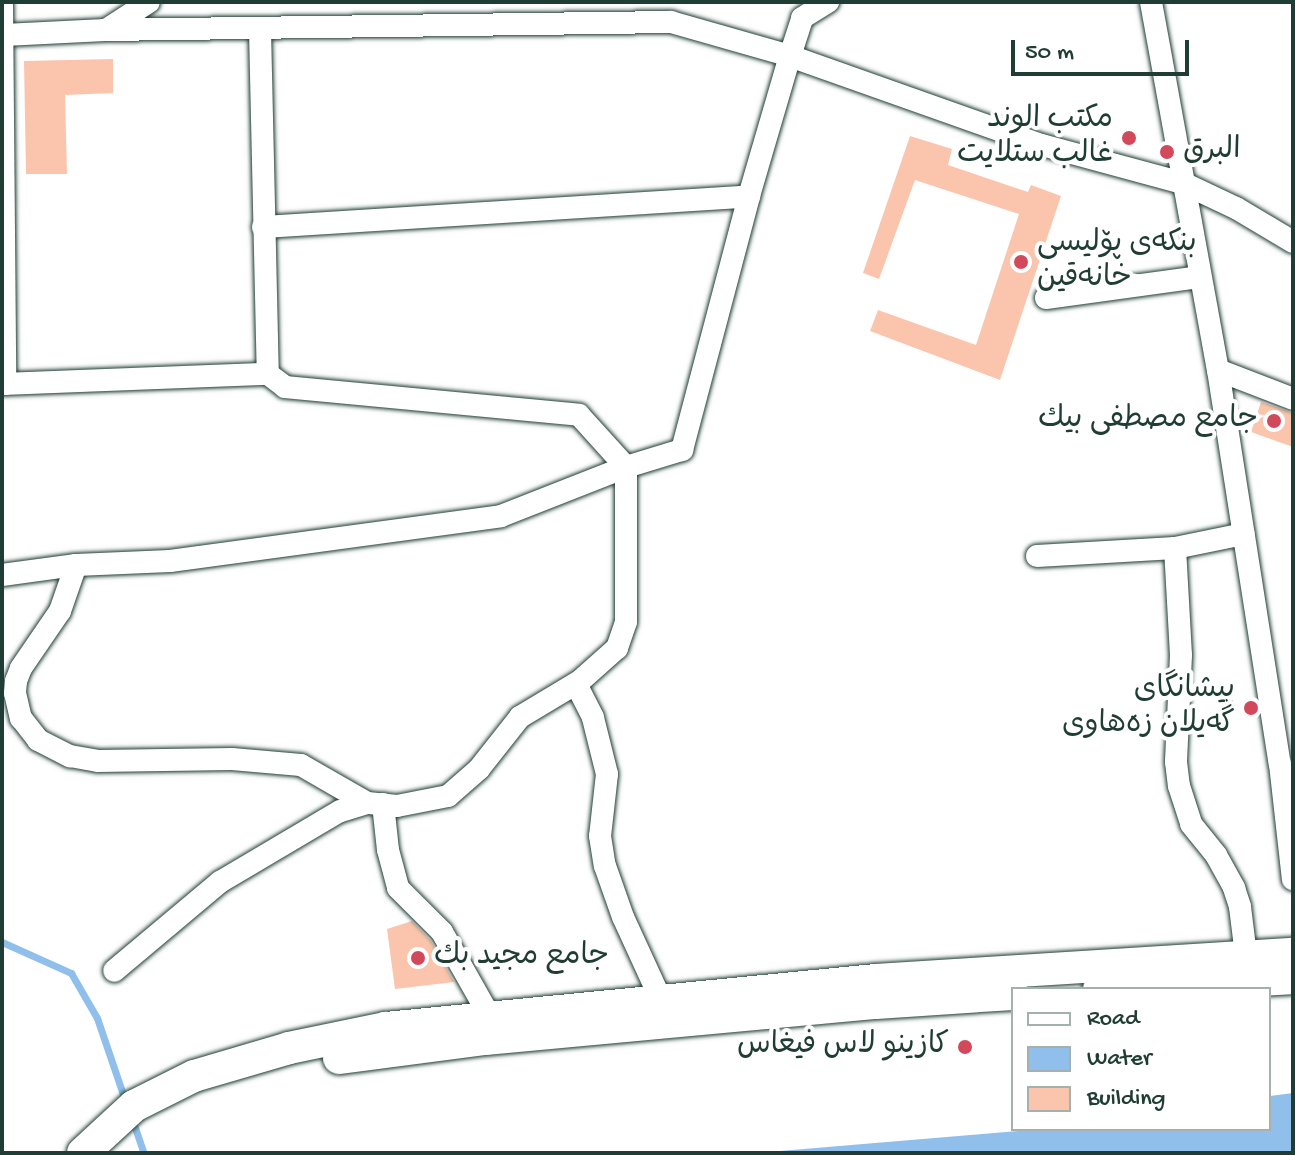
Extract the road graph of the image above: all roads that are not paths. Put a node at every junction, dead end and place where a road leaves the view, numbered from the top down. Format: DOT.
graph roads {
  1 [pos="149,2"];
  2 [pos="828,2"];
  3 [pos="1151,2"];
  4 [pos="2,5"];
  5 [pos="105,30"];
  6 [pos="260,30"];
  7 [pos="4,35"];
  8 [pos="790,56"];
  9 [pos="1183,183"];
  10 [pos="749,196"];
  11 [pos="263,227"];
  12 [pos="1293,242"];
  13 [pos="1199,277"];
  14 [pos="1046,298"];
  15 [pos="1218,370"];
  16 [pos="268,374"];
  17 [pos="4,384"];
  18 [pos="1293,399"];
  19 [pos="626,467"];
  20 [pos="1244,534"];
  21 [pos="1175,548"];
  22 [pos="1037,556"];
  23 [pos="76,565"];
  24 [pos="2,575"];
  25 [pos="11,672"];
  26 [pos="576,684"];
  27 [pos="375,804"];
  28 [pos="1293,879"];
  29 [pos="1293,954"];
  30 [pos="1247,968"];
  31 [pos="114,971"];
  32 [pos="1293,978"];
  33 [pos="1113,987"];
  34 [pos="1011,994"];
  35 [pos="661,1000"];
  36 [pos="489,1015"];
  37 [pos="166,1100"];
  38 [pos="110,1140"];
  39 [pos="83,1153"];
  1 -- 5 [label="street"];
  2 -- 8 [label="street"];
  3 -- 9 [label="street"];
  4 -- 7 [label="street"];
  5 -- 6 [label="street"];
  5 -- 7 [label="street"];
  6 -- 8 [label="street"];
  6 -- 11 [label="street"];
  7 -- 17 [label="street"];
  8 -- 9 [label="street"];
  8 -- 10 [label="street"];
  9 -- 12 [label="street"];
  9 -- 13 [label="street"];
  10 -- 11 [label="street"];
  10 -- 19 [label="street"];
  11 -- 16 [label="street"];
  13 -- 14 [label="street"];
  13 -- 15 [label="street"];
  15 -- 18 [label="street"];
  15 -- 20 [label="street"];
  16 -- 17 [label="street"];
  16 -- 19 [label="street"];
  19 -- 23 [label="street"];
  19 -- 26 [label="street"];
  20 -- 21 [label="street"];
  20 -- 28 [label="street"];
  21 -- 22 [label="street"];
  21 -- 30 [label="street"];
  23 -- 24 [label="street"];
  23 -- 25 [label="street"];
  25 -- 27 [label="street"];
  26 -- 27 [label="street"];
  26 -- 35 [label="street"];
  27 -- 31 [label="street"];
  27 -- 36 [label="street"];
  29 -- 30 [label="main road"];
  30 -- 32 [label="main road"];
  30 -- 33 [label="main road"];
  30 -- 35 [label="main road"];
  34 -- 37 [label="main road"];
  35 -- 36 [label="main road"];
  36 -- 37 [label="main road"];
  37 -- 38 [label="main road"];
  38 -- 39 [label="main road"];
}
